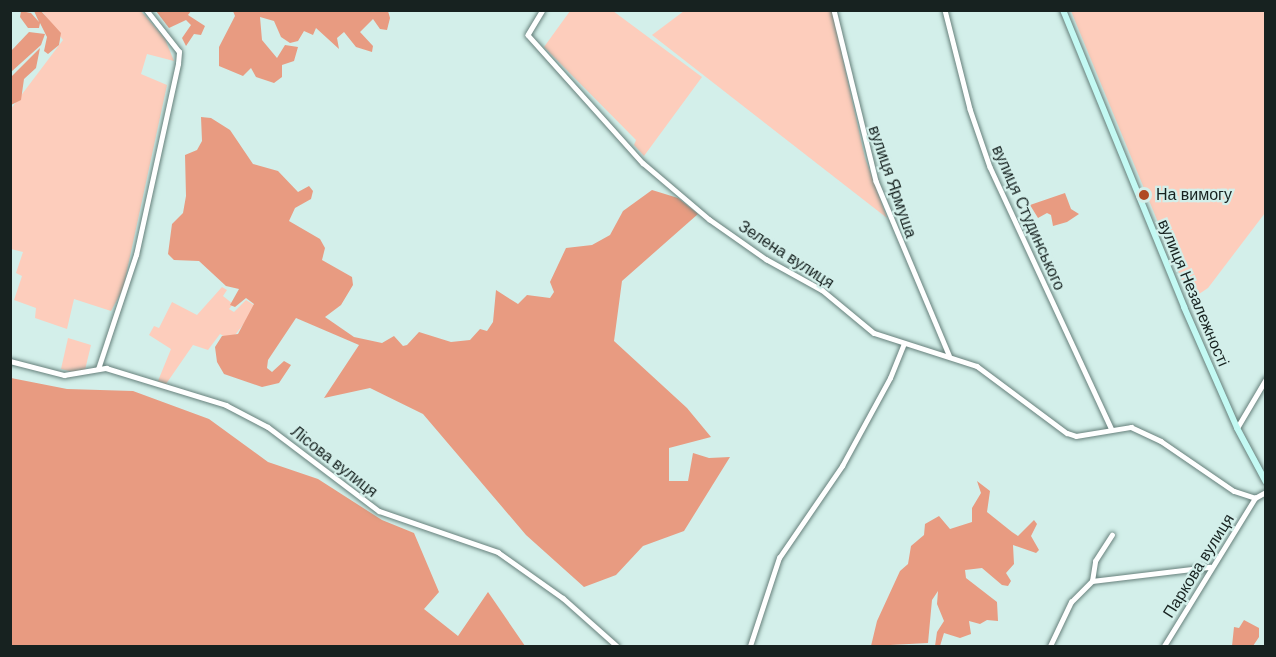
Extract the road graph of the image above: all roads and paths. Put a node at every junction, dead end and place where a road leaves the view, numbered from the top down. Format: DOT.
graph roads {
  1 [pos="146,10"];
  2 [pos="543,10"];
  3 [pos="834,10"];
  4 [pos="945,10"];
  5 [pos="1063,10"];
  6 [pos="904,344"];
  7 [pos="949,355"];
  8 [pos="10,361"];
  9 [pos="98,369"];
  10 [pos="1266,379"];
  11 [pos="1111,428"];
  12 [pos="1237,428"];
  13 [pos="1266,482"];
  14 [pos="1266,492"];
  15 [pos="1256,498"];
  16 [pos="1112,535"];
  17 [pos="1210,567"];
  18 [pos="1092,581"];
  19 [pos="617,646"];
  20 [pos="750,646"];
  21 [pos="1050,646"];
  22 [pos="1164,646"];
  1 -- 9 [label="street"];
  2 -- 6 [label="street, Зелена вулиця"];
  3 -- 7 [label="street, вулиця Ярмуша"];
  4 -- 11 [label="street, вулиця Студинського"];
  5 -- 12 [label="street, вулиця Незалежності"];
  6 -- 7 [label="street, Зелена вулиця"];
  6 -- 20 [label="street"];
  7 -- 11 [label="street, Зелена вулиця"];
  8 -- 9 [label="street, Лісова вулиця"];
  9 -- 19 [label="street, Лісова вулиця"];
  10 -- 12 [label="street"];
  11 -- 15 [label="street, Зелена вулиця"];
  12 -- 13 [label="street, вулиця Незалежності"];
  14 -- 15 [label="street"];
  15 -- 17 [label="street, Паркова вулиця"];
  16 -- 18 [label="street"];
  17 -- 18 [label="street"];
  17 -- 22 [label="street, Паркова вулиця"];
  18 -- 21 [label="street"];
}
